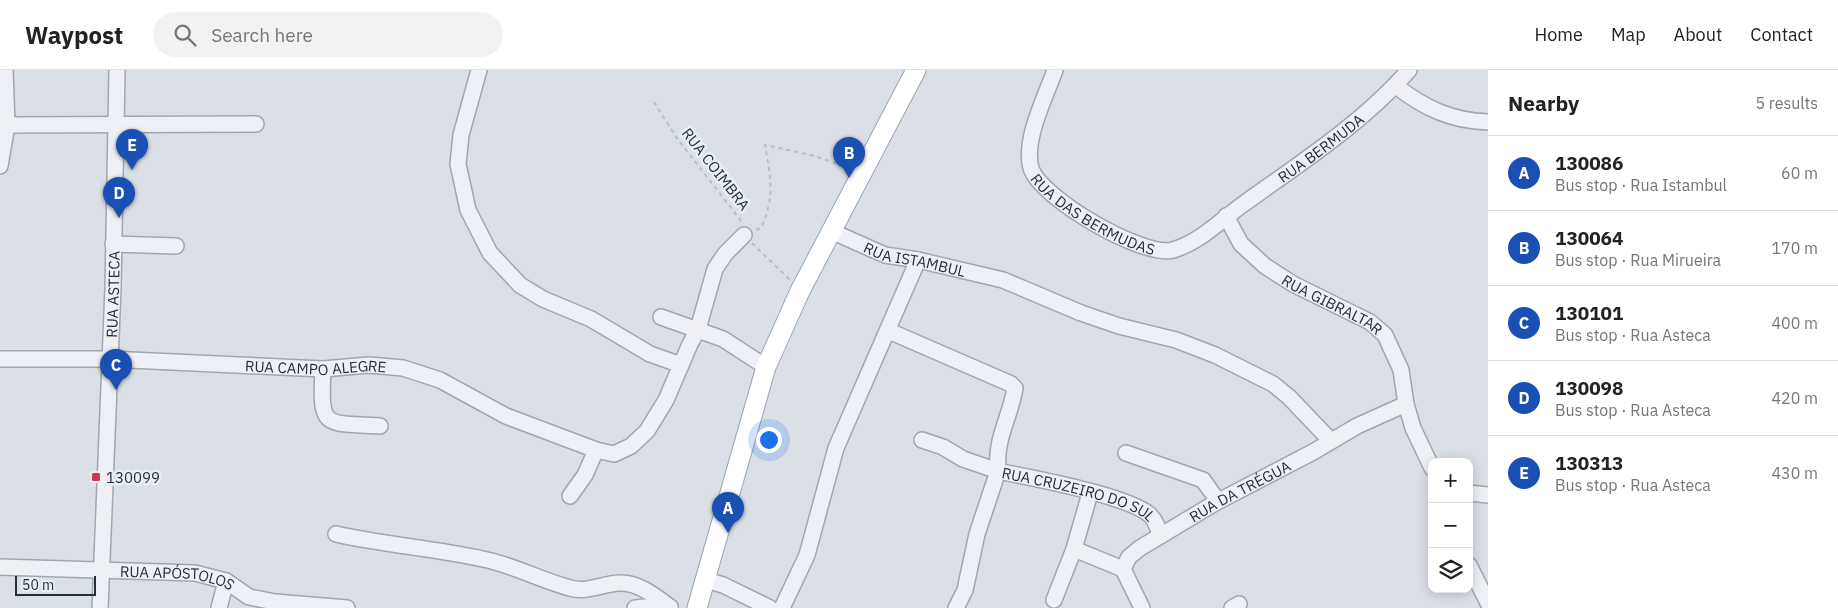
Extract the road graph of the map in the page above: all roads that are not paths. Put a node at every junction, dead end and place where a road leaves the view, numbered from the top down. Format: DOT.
graph roads {
  1 [pos="5,70"];
  2 [pos="117,70"];
  3 [pos="479,70"];
  4 [pos="916,70"];
  5 [pos="1055,70"];
  6 [pos="1409,70"];
  7 [pos="1396,86"];
  8 [pos="1488,122"];
  9 [pos="256,124"];
  10 [pos="7,125"];
  11 [pos="116,125"];
  12 [pos="0,166"];
  13 [pos="1226,216"];
  14 [pos="831,231"];
  15 [pos="744,235"];
  16 [pos="113,244"];
  17 [pos="176,246"];
  18 [pos="918,260"];
  19 [pos="661,317"];
  20 [pos="698,329"];
  21 [pos="889,331"];
  22 [pos="0,359"];
  23 [pos="109,359"];
  24 [pos="681,365"];
  25 [pos="766,367"];
  26 [pos="323,369"];
  27 [pos="1406,404"];
  28 [pos="380,426"];
  29 [pos="922,440"];
  30 [pos="1331,441"];
  31 [pos="596,450"];
  32 [pos="1126,452"];
  33 [pos="1428,460"];
  34 [pos="998,471"];
  35 [pos="1090,493"];
  36 [pos="1473,493"];
  37 [pos="1488,495"];
  38 [pos="570,496"];
  39 [pos="1218,502"];
  40 [pos="336,534"];
  41 [pos="1160,536"];
  42 [pos="1074,550"];
  43 [pos="0,567"];
  44 [pos="102,570"];
  45 [pos="1123,570"];
  46 [pos="1473,573"];
  47 [pos="706,580"];
  48 [pos="226,581"];
  49 [pos="1054,600"];
  50 [pos="1488,603"];
  51 [pos="328,607"];
  52 [pos="100,608"];
  53 [pos="219,608"];
  54 [pos="347,608"];
  55 [pos="634,608"];
  56 [pos="670,608"];
  57 [pos="697,608"];
  58 [pos="770,608"];
  59 [pos="782,608"];
  60 [pos="956,608"];
  61 [pos="1142,608"];
  1 -- 10 [label="street"];
  2 -- 11 [label="street, RUA ASTECA"];
  3 -- 24 [label="street"];
  4 -- 14 [label="main road"];
  5 -- 13 [label="street, RUA DAS BERMUDAS"];
  6 -- 7 [label="street, RUA BERMUDA"];
  7 -- 8 [label="street"];
  7 -- 13 [label="street, RUA BERMUDA"];
  9 -- 11 [label="street"];
  10 -- 11 [label="street"];
  10 -- 12 [label="street"];
  11 -- 16 [label="street, RUA ASTECA"];
  13 -- 27 [label="street, RUA GIBRALTAR"];
  14 -- 18 [label="street, RUA ISTAMBUL"];
  14 -- 25 [label="main road"];
  15 -- 20 [label="street"];
  16 -- 17 [label="street"];
  16 -- 23 [label="street, RUA ASTECA"];
  18 -- 21 [label="street"];
  18 -- 30 [label="street, RUA ISTAMBUL"];
  19 -- 20 [label="street"];
  20 -- 24 [label="street"];
  20 -- 25 [label="street"];
  21 -- 34 [label="street, RUA CRUZEIRO DO SUL"];
  21 -- 59 [label="street"];
  22 -- 23 [label="street, RUA CAMPO ALEGRE"];
  23 -- 26 [label="street, RUA CAMPO ALEGRE"];
  23 -- 44 [label="street, RUA ASTECA"];
  24 -- 31 [label="street, RUA CAMPO ALEGRE"];
  25 -- 47 [label="main road"];
  26 -- 28 [label="street"];
  26 -- 31 [label="street, RUA CAMPO ALEGRE"];
  27 -- 30 [label="street, RUA DA TRÉGUA"];
  27 -- 33 [label="street, RUA GIBRALTAR"];
  29 -- 34 [label="street"];
  30 -- 39 [label="street, RUA DA TRÉGUA"];
  31 -- 38 [label="street"];
  32 -- 39 [label="street"];
  34 -- 35 [label="street, RUA CRUZEIRO DO SUL"];
  34 -- 60 [label="street"];
  35 -- 41 [label="street, RUA CRUZEIRO DO SUL"];
  35 -- 42 [label="street"];
  36 -- 37 [label="street"];
  39 -- 41 [label="street, RUA DA TRÉGUA"];
  40 -- 56 [label="street"];
  41 -- 45 [label="street, RUA DA TRÉGUA"];
  42 -- 45 [label="street"];
  42 -- 49 [label="street"];
  43 -- 44 [label="street, RUA APÓSTOLOS"];
  44 -- 48 [label="street, RUA APÓSTOLOS"];
  44 -- 52 [label="street, RUA ASTECA"];
  45 -- 61 [label="street"];
  46 -- 50 [label="street"];
  47 -- 57 [label="main road"];
  47 -- 58 [label="street"];
  48 -- 51 [label="street, RUA APÓSTOLOS"];
  48 -- 53 [label="street"];
  51 -- 54 [label="street, RUA APÓSTOLOS"];
  55 -- 56 [label="street"];
}
